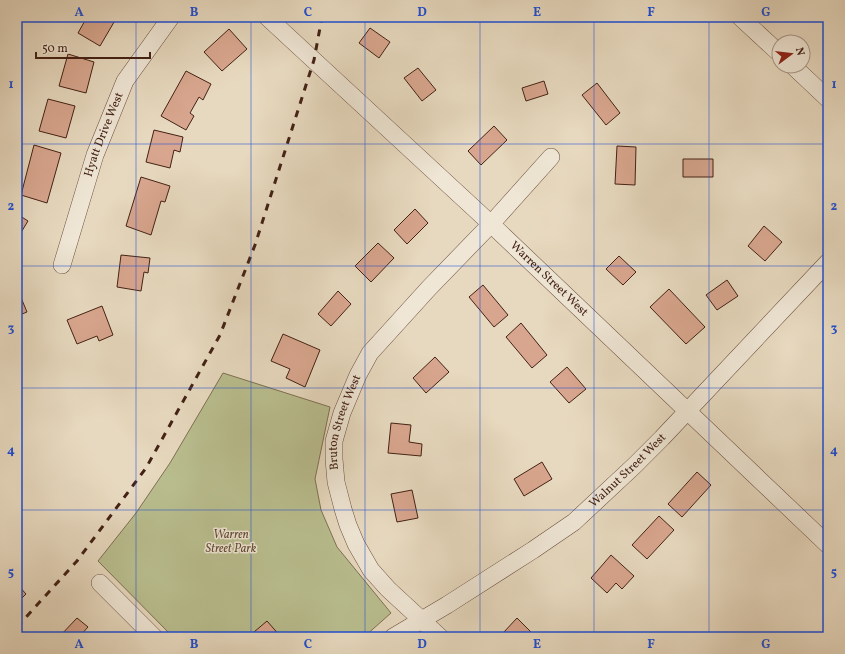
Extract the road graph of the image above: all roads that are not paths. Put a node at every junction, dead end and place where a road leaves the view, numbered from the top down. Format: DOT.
graph roads {
  1 [pos="171,17"];
  2 [pos="267,17"];
  3 [pos="740,17"];
  4 [pos="771,46"];
  5 [pos="801,74"];
  6 [pos="828,99"];
  7 [pos="551,157"];
  8 [pos="491,224"];
  9 [pos="828,262"];
  10 [pos="62,265"];
  11 [pos="688,411"];
  12 [pos="828,545"];
  13 [pos="100,583"];
  14 [pos="422,620"];
  15 [pos="154,637"];
  16 [pos="393,637"];
  17 [pos="440,637"];
  1 -- 10 [label="street, Hyatt Drive West"];
  2 -- 8 [label="street, Warren Street West"];
  3 -- 4 [label="street"];
  5 -- 6 [label="street"];
  7 -- 8 [label="street, Bruton Street West"];
  8 -- 11 [label="street, Warren Street West"];
  8 -- 14 [label="street, Bruton Street West"];
  9 -- 11 [label="street, Walnut Street West"];
  11 -- 12 [label="street, Warren Street West"];
  11 -- 14 [label="street, Walnut Street West"];
  13 -- 15 [label="street"];
  14 -- 16 [label="street, Walnut Street West"];
  14 -- 17 [label="street, Bruton Street West"];
}
